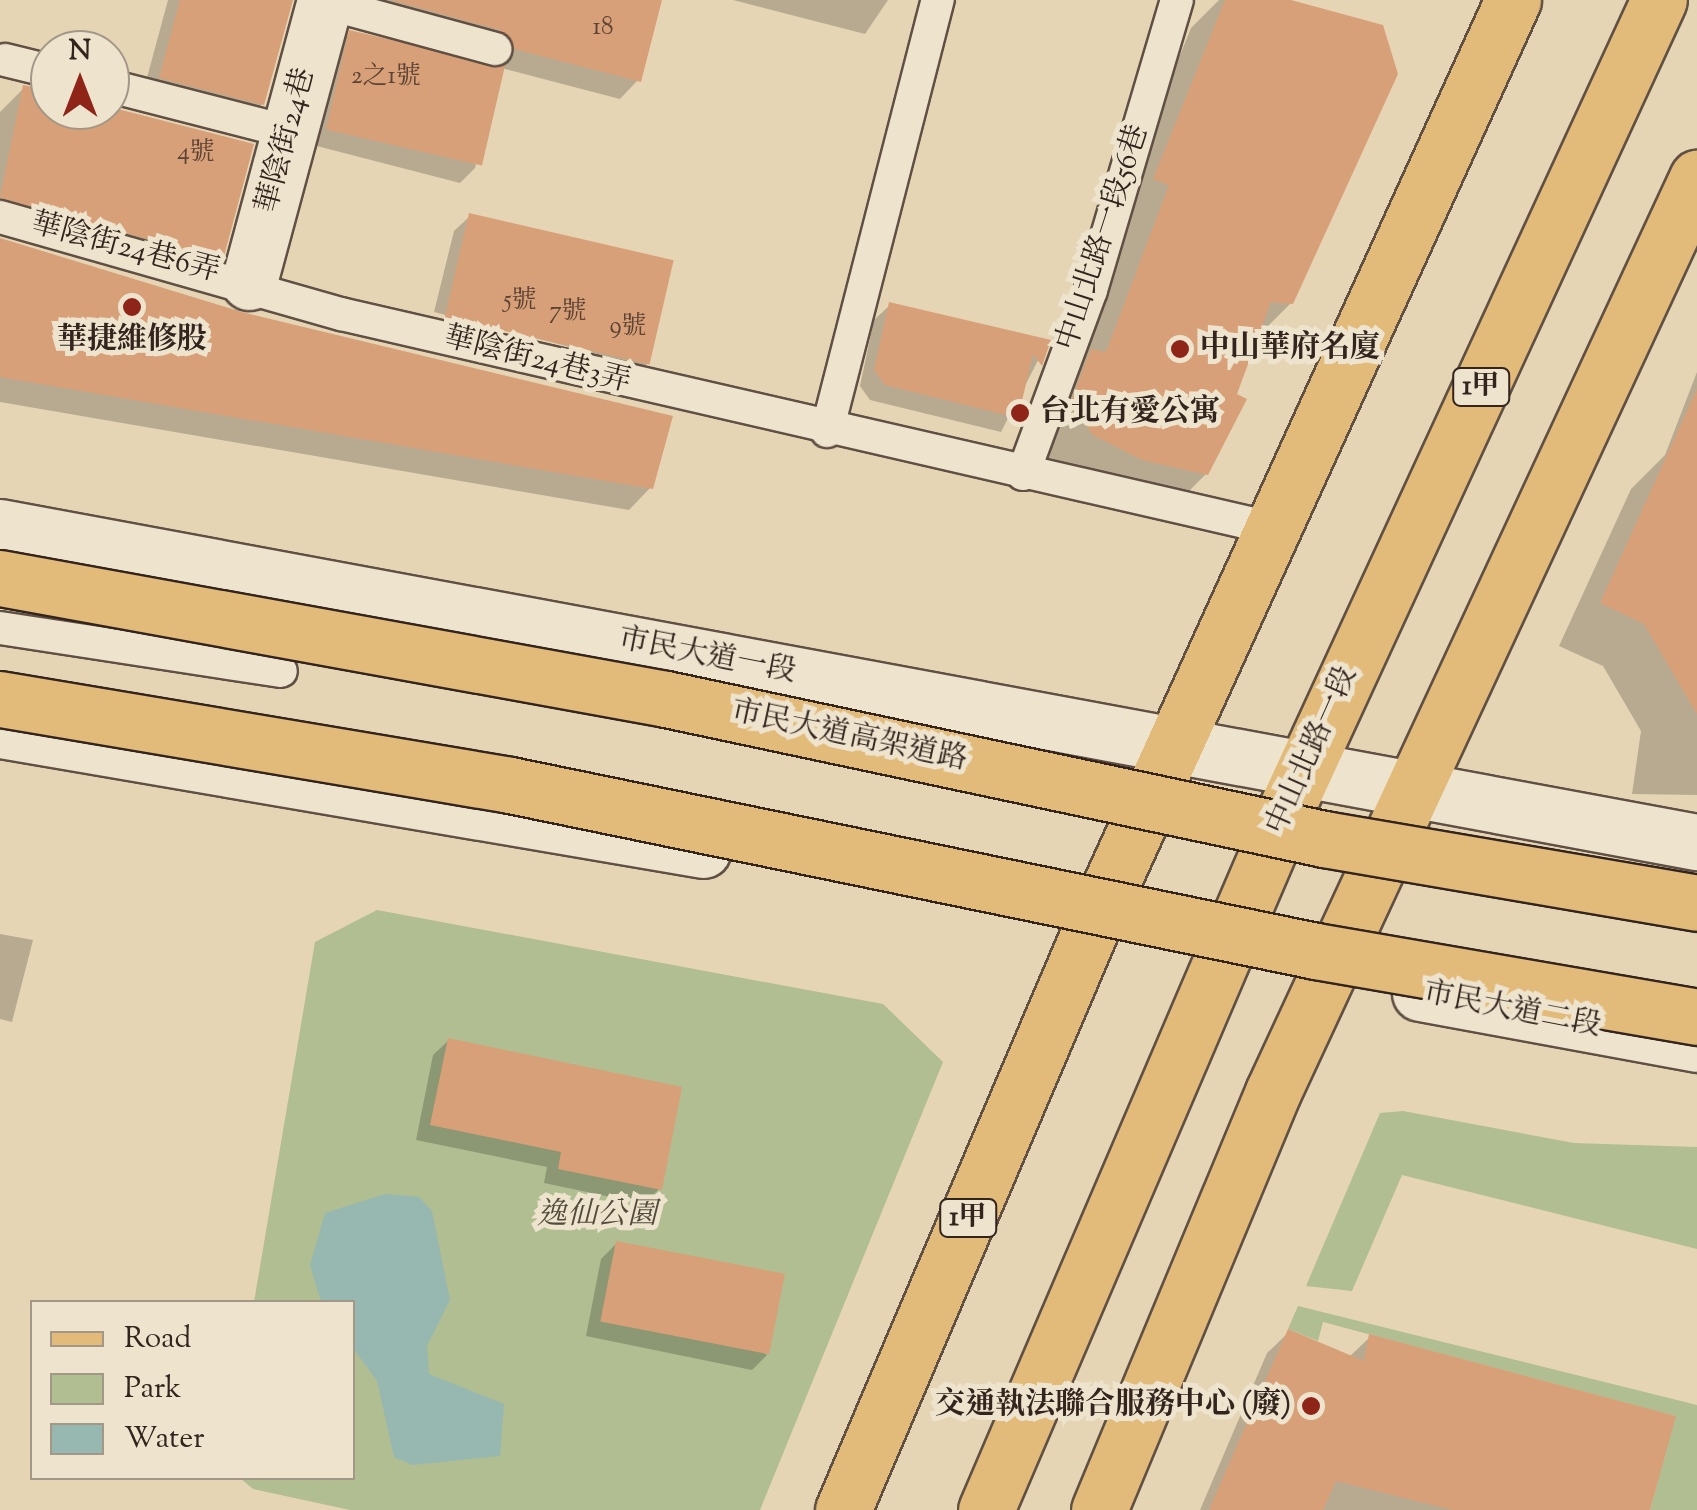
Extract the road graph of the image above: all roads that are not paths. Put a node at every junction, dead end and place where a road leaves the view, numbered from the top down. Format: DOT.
graph roads {
  1 [pos="938,0"];
  2 [pos="1176,0"];
  3 [pos="1514,0"];
  4 [pos="1659,0"];
  5 [pos="321,1"];
  6 [pos="495,50"];
  7 [pos="5,60"];
  8 [pos="30,66"];
  9 [pos="130,91"];
  10 [pos="289,132"];
  11 [pos="1697,178"];
  12 [pos="0,217"];
  13 [pos="249,282"];
  14 [pos="827,431"];
  15 [pos="1023,474"];
  16 [pos="0,527"];
  17 [pos="1275,529"];
  18 [pos="0,578"];
  19 [pos="0,628"];
  20 [pos="282,671"];
  21 [pos="0,700"];
  22 [pos="0,730"];
  23 [pos="1175,748"];
  24 [pos="1303,774"];
  25 [pos="1412,796"];
  26 [pos="1697,842"];
  27 [pos="1697,903"];
  28 [pos="1092,926"];
  29 [pos="1224,955"];
  30 [pos="1328,975"];
  31 [pos="1697,1017"];
  32 [pos="1697,1044"];
  33 [pos="843,1510"];
  34 [pos="986,1510"];
  35 [pos="1099,1510"];
  1 -- 14 [label="lane"];
  2 -- 15 [label="lane, 中山北路一段56巷"];
  3 -- 17 [label="main road, 1甲"];
  4 -- 24 [label="main road, 中山北路一段 / 1甲"];
  5 -- 6 [label="lane"];
  5 -- 10 [label="street, 華陰街24巷"];
  7 -- 8 [label="lane"];
  9 -- 10 [label="lane"];
  10 -- 13 [label="street, 華陰街24巷"];
  11 -- 25 [label="main road"];
  12 -- 13 [label="lane, 華陰街24巷6弄"];
  13 -- 14 [label="lane, 華陰街24巷3弄"];
  14 -- 15 [label="lane"];
  15 -- 17 [label="lane"];
  16 -- 23 [label="street, 市民大道一段"];
  17 -- 23 [label="main road, 1甲"];
  18 -- 27 [label="main road, 市民大道高架道路, bridge"];
  19 -- 20 [label="lane"];
  21 -- 31 [label="main road, bridge"];
  22 -- 28 [label="street"];
  23 -- 24 [label="street, 市民大道一段"];
  23 -- 28 [label="main road, 1甲"];
  24 -- 25 [label="street, 市民大道一段"];
  24 -- 29 [label="main road, 中山北路一段 / 1甲"];
  25 -- 26 [label="street"];
  25 -- 30 [label="main road"];
  28 -- 29 [label="street"];
  28 -- 33 [label="main road, 1甲"];
  29 -- 30 [label="street"];
  29 -- 34 [label="main road, 中山北路一段 / 1甲"];
  30 -- 32 [label="street, 市民大道二段"];
  30 -- 35 [label="main road"];
}
